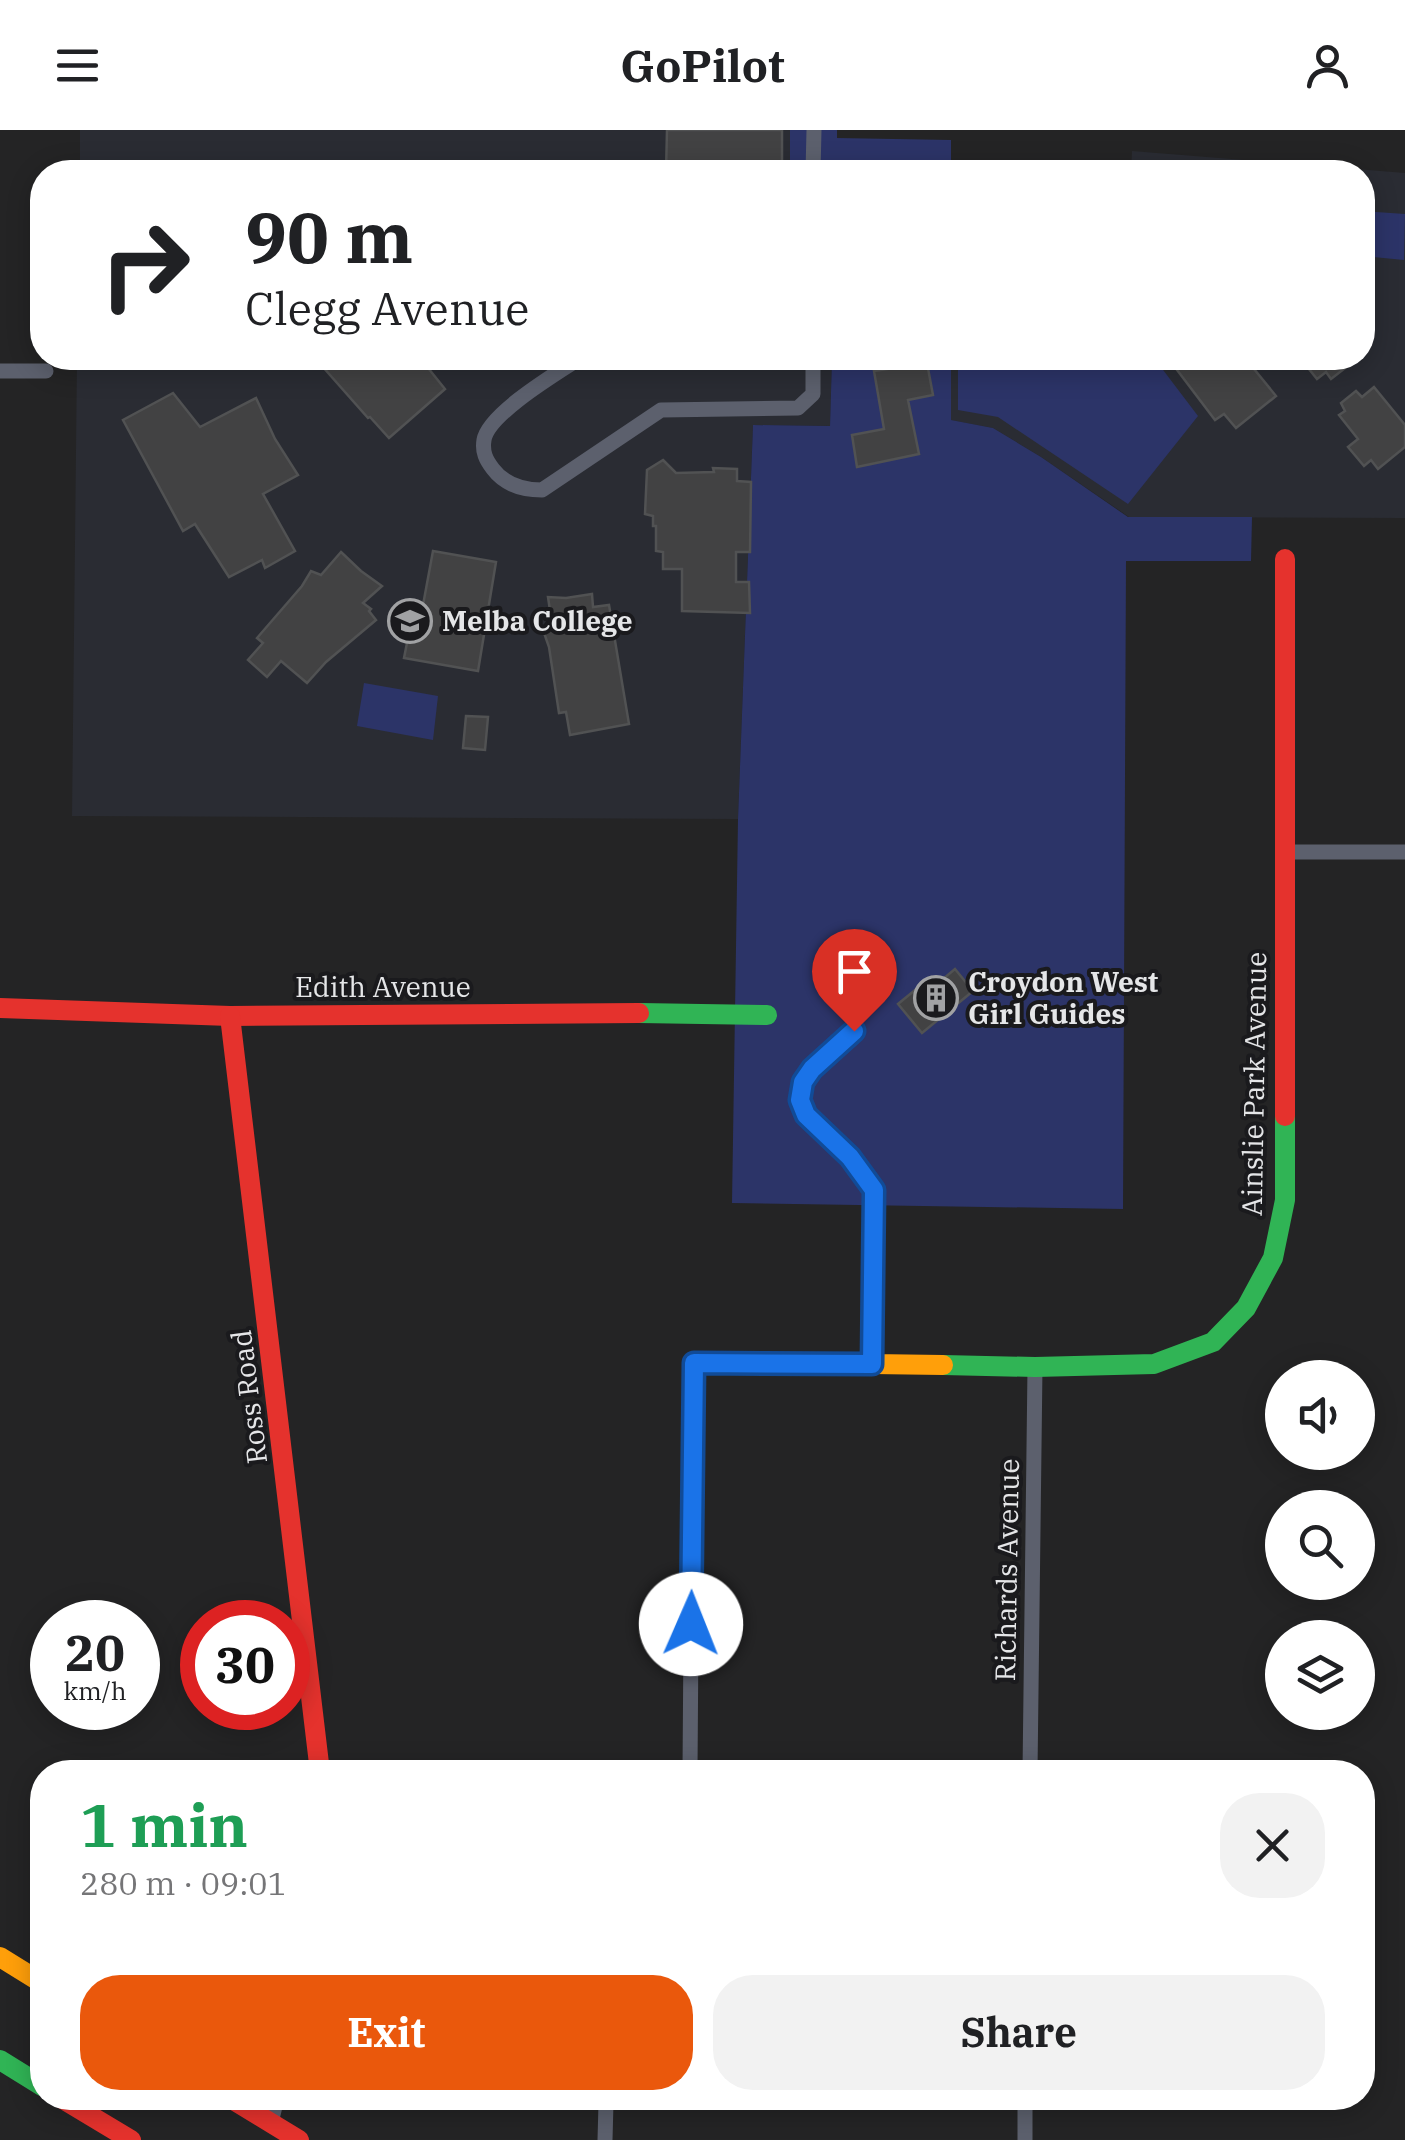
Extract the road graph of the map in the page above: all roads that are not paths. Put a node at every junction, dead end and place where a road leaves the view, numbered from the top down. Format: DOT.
graph roads {
  1 [pos="814,130"];
  2 [pos="814,160"];
  3 [pos="563,370"];
  4 [pos="813,370"];
  5 [pos="0,371"];
  6 [pos="46,371"];
  7 [pos="1285,559"];
  8 [pos="1285,852"];
  9 [pos="1405,852"];
  10 [pos="0,1008"];
  11 [pos="767,1015"];
  12 [pos="230,1016"];
  13 [pos="854,1031"];
  14 [pos="872,1364"];
  15 [pos="1034,1367"];
  16 [pos="319,1760"];
  17 [pos="690,1760"];
  18 [pos="1030,1760"];
  19 [pos="0,1957"];
  20 [pos="30,1976"];
  21 [pos="3,2068"];
  22 [pos="30,2080"];
  23 [pos="81,2110"];
  24 [pos="250,2110"];
  25 [pos="274,2110"];
  26 [pos="606,2110"];
  27 [pos="1026,2110"];
  28 [pos="271,2122"];
  29 [pos="131,2140"];
  30 [pos="299,2140"];
  31 [pos="605,2140"];
  32 [pos="1025,2140"];
  1 -- 2 [label="street"];
  3 -- 4 [label="street"];
  5 -- 6 [label="street"];
  7 -- 8 [label="street, Ainslie Park Avenue"];
  8 -- 9 [label="street"];
  8 -- 15 [label="street, Ainslie Park Avenue"];
  10 -- 12 [label="street, Edith Avenue"];
  11 -- 12 [label="street, Edith Avenue"];
  12 -- 16 [label="street, Ross Road"];
  13 -- 14 [label="street"];
  14 -- 15 [label="street, Ainslie Park Avenue"];
  14 -- 17 [label="street"];
  15 -- 18 [label="street, Richards Avenue"];
  19 -- 20 [label="street"];
  21 -- 22 [label="street"];
  23 -- 29 [label="street"];
  24 -- 28 [label="street"];
  25 -- 28 [label="street"];
  26 -- 31 [label="street"];
  27 -- 32 [label="street"];
  28 -- 30 [label="street"];
}
